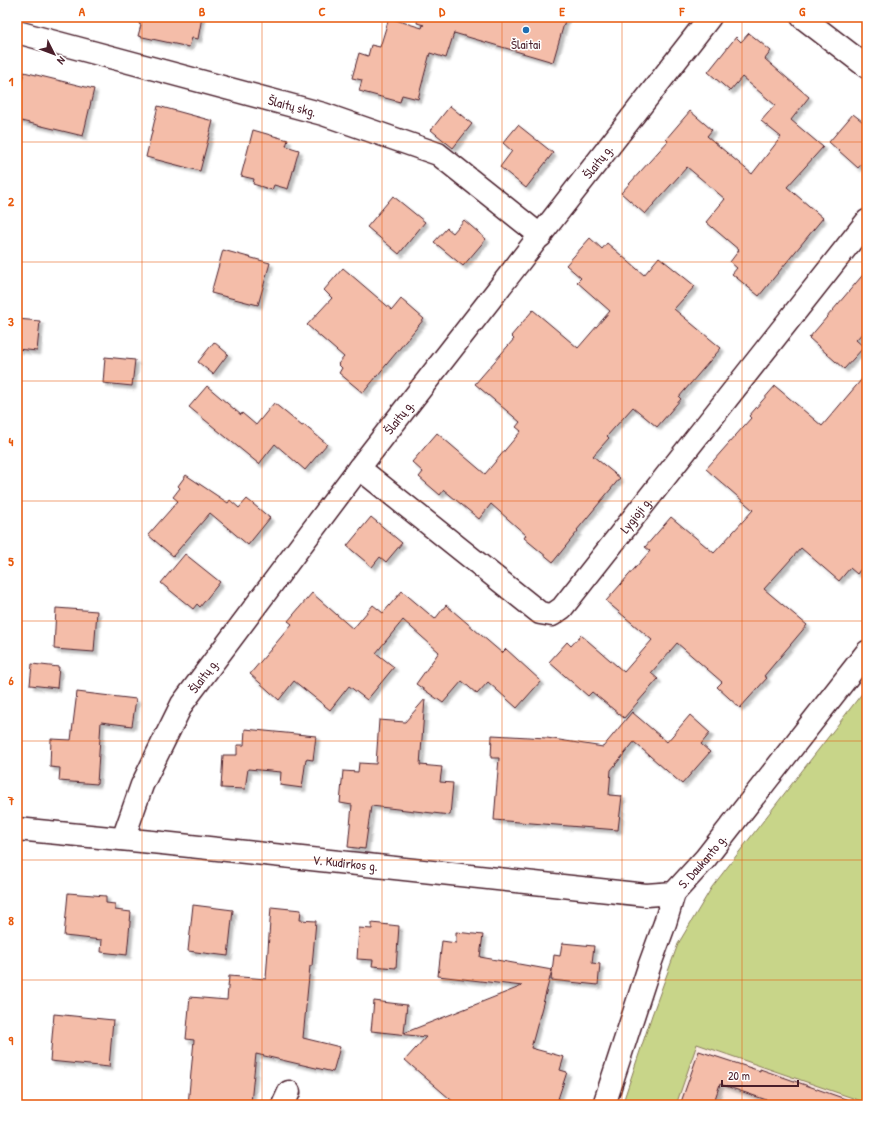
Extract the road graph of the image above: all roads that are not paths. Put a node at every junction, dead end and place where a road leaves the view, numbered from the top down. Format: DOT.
graph roads {
  1 [pos="710,17"];
  2 [pos="802,17"];
  3 [pos="17,32"];
  4 [pos="867,67"];
  5 [pos="867,221"];
  6 [pos="540,236"];
  7 [pos="359,468"];
  8 [pos="867,652"];
  9 [pos="17,829"];
  10 [pos="124,840"];
  11 [pos="674,893"];
  12 [pos="604,1105"];
  1 -- 6 [label="street, Šlaitų g."];
  2 -- 4 [label="street"];
  3 -- 6 [label="street, Šlaitų skg."];
  5 -- 7 [label="street, Lygioji g."];
  6 -- 7 [label="street, Šlaitų g."];
  7 -- 10 [label="street, Šlaitų g."];
  8 -- 11 [label="street, S. Daukanto g."];
  9 -- 10 [label="street, V. Kudirkos g."];
  10 -- 11 [label="street, V. Kudirkos g."];
  11 -- 12 [label="street, S. Daukanto g."];
}
